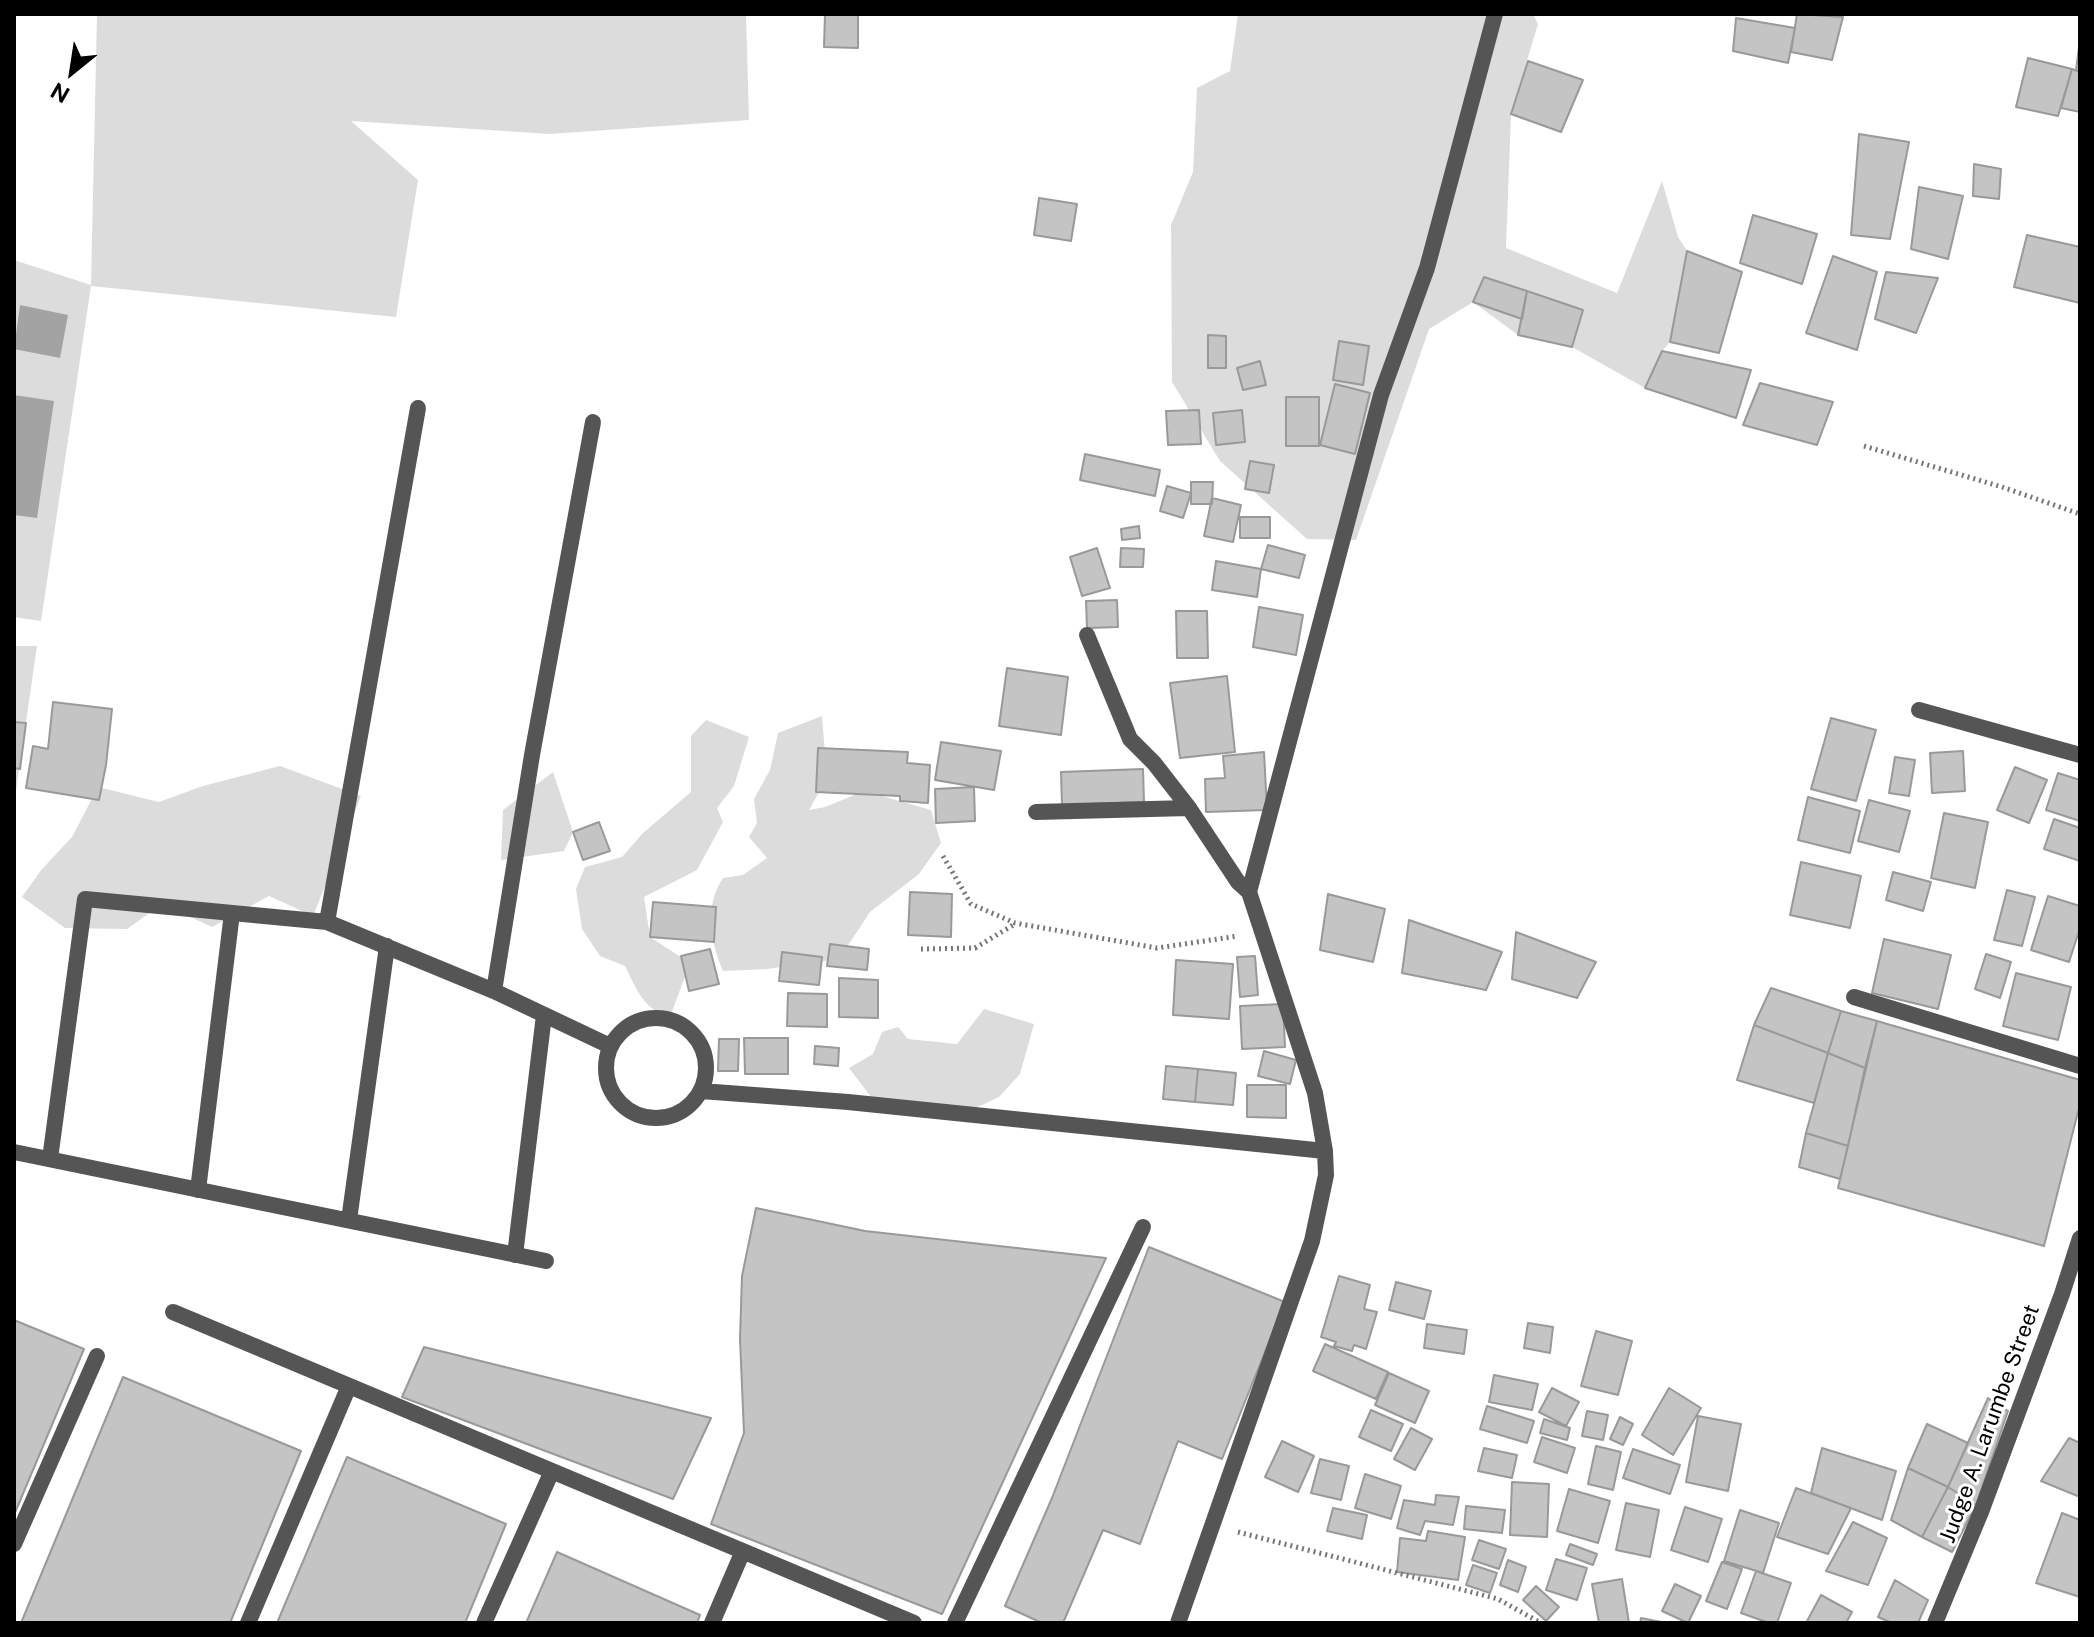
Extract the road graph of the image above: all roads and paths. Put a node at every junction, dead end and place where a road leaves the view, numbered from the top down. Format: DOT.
graph roads {
  1 [pos="1495,14"];
  2 [pos="418,408"];
  3 [pos="593,422"];
  4 [pos="1864,446"];
  5 [pos="2080,514"];
  6 [pos="1087,635"];
  7 [pos="1919,710"];
  8 [pos="2080,755"];
  9 [pos="1189,808"];
  10 [pos="1036,812"];
  11 [pos="943,856"];
  12 [pos="1249,892"];
  13 [pos="232,913"];
  14 [pos="327,922"];
  15 [pos="1015,923"];
  16 [pos="1263,933"];
  17 [pos="387,946"];
  18 [pos="921,949"];
  19 [pos="494,991"];
  20 [pos="1854,997"];
  21 [pos="544,1015"];
  22 [pos="610,1046"];
  23 [pos="2080,1066"];
  24 [pos="701,1091"];
  25 [pos="1325,1151"];
  26 [pos="14,1152"];
  27 [pos="50,1159"];
  28 [pos="198,1190"];
  29 [pos="349,1220"];
  30 [pos="1143,1227"];
  31 [pos="2080,1238"];
  32 [pos="515,1255"];
  33 [pos="546,1261"];
  34 [pos="2062,1294"];
  35 [pos="2080,1300"];
  36 [pos="173,1312"];
  37 [pos="97,1356"];
  38 [pos="349,1386"];
  39 [pos="552,1471"];
  40 [pos="1214,1526"];
  41 [pos="14,1544"];
  42 [pos="743,1551"];
  43 [pos="248,1623"];
  44 [pos="484,1623"];
  45 [pos="712,1623"];
  46 [pos="914,1623"];
  47 [pos="955,1623"];
  48 [pos="1178,1623"];
  49 [pos="1541,1623"];
  50 [pos="1935,1623"];
  1 -- 12 [label="street"];
  2 -- 14 [label="street"];
  3 -- 19 [label="street"];
  4 -- 5 [label="path"];
  6 -- 9 [label="street"];
  7 -- 8 [label="street"];
  9 -- 10 [label="street"];
  9 -- 12 [label="street"];
  11 -- 15 [label="path"];
  12 -- 16 [label="street"];
  13 -- 14 [label="street"];
  13 -- 27 [label="street"];
  13 -- 28 [label="street"];
  14 -- 17 [label="street"];
  15 -- 16 [label="path"];
  15 -- 18 [label="path"];
  16 -- 25 [label="street"];
  17 -- 19 [label="street"];
  17 -- 29 [label="street"];
  19 -- 21 [label="street"];
  20 -- 23 [label="street"];
  21 -- 22 [label="street"];
  21 -- 32 [label="street"];
  22 -- 24 [label="street"];
  22 -- 24 [label="street"];
  24 -- 25 [label="street"];
  25 -- 40 [label="street"];
  26 -- 27 [label="street"];
  27 -- 28 [label="street"];
  28 -- 29 [label="street"];
  29 -- 32 [label="street"];
  30 -- 47 [label="street"];
  31 -- 34 [label="street, Judge A. Larumbe Street"];
  32 -- 33 [label="street"];
  34 -- 35 [label="street"];
  34 -- 50 [label="street, Judge A. Larumbe Street"];
  36 -- 38 [label="street"];
  37 -- 41 [label="street"];
  38 -- 39 [label="street"];
  38 -- 43 [label="street"];
  39 -- 42 [label="street"];
  39 -- 44 [label="street"];
  40 -- 48 [label="street"];
  40 -- 49 [label="path"];
  42 -- 45 [label="street"];
  42 -- 46 [label="street"];
}
